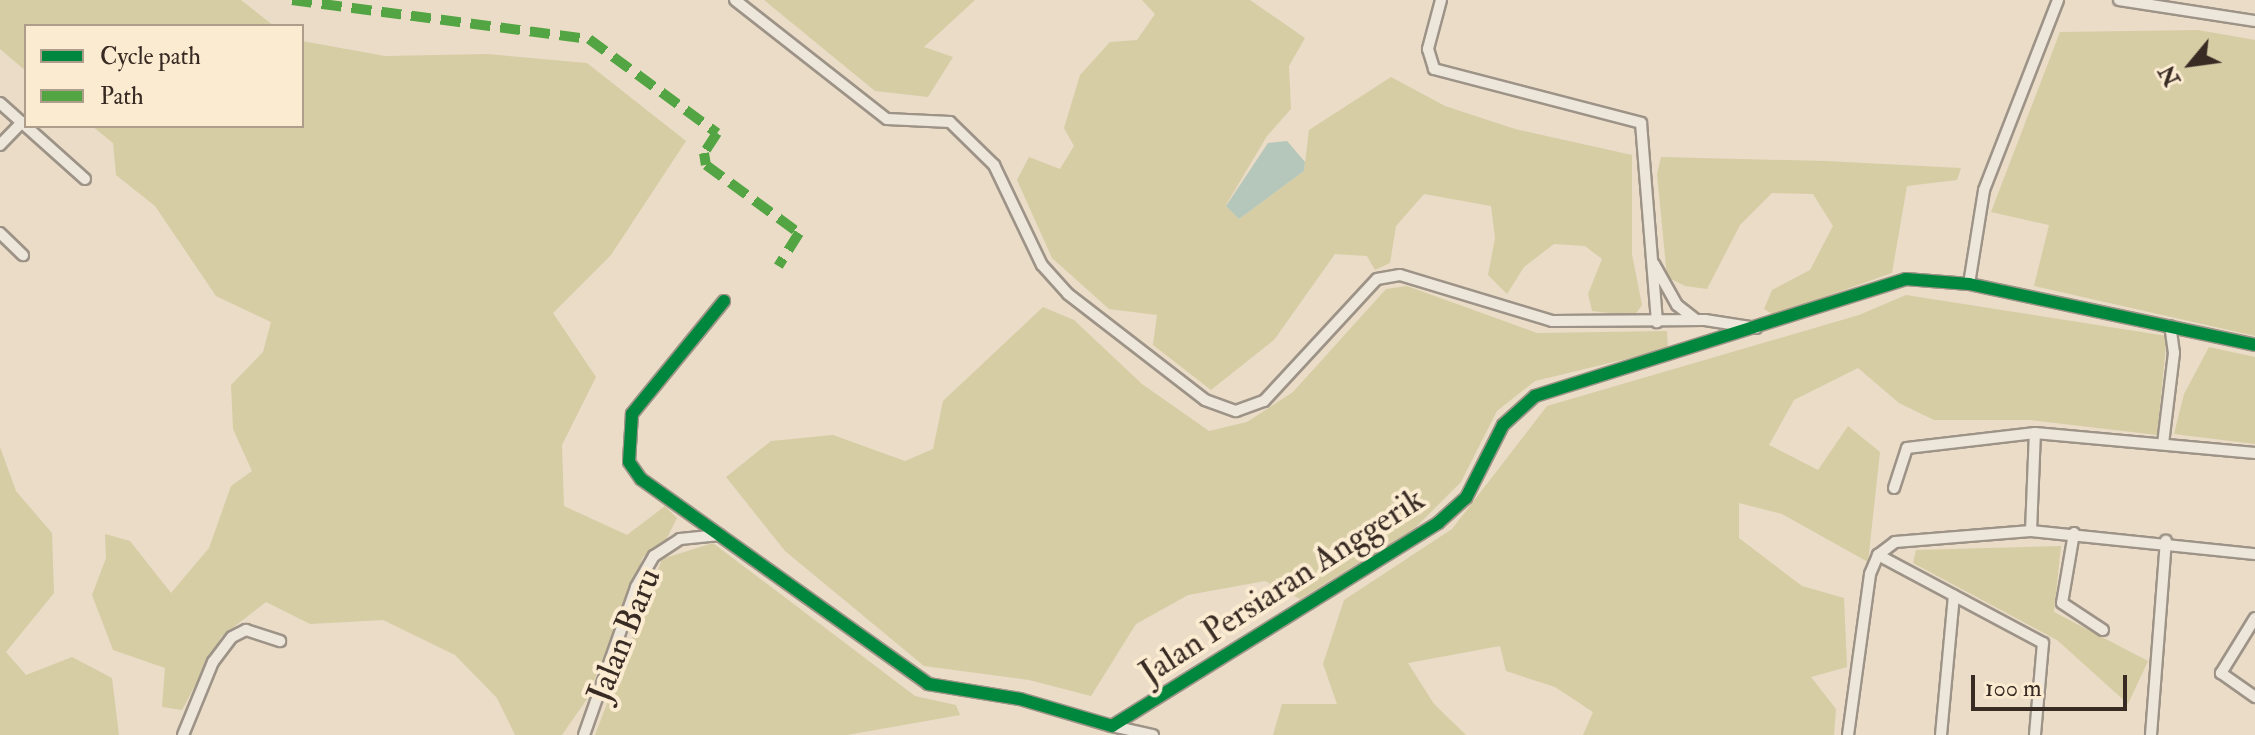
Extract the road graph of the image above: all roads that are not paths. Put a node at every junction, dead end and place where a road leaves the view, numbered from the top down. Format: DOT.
graph roads {
  1 [pos="735,0"];
  2 [pos="1441,0"];
  3 [pos="2058,0"];
  4 [pos="2119,0"];
  5 [pos="2255,21"];
  6 [pos="0,103"];
  7 [pos="22,122"];
  8 [pos="29,128"];
  9 [pos="0,145"];
  10 [pos="85,179"];
  11 [pos="0,233"];
  12 [pos="23,255"];
  13 [pos="1651,259"];
  14 [pos="1969,284"];
  15 [pos="724,301"];
  16 [pos="1696,320"];
  17 [pos="1657,322"];
  18 [pos="2170,326"];
  19 [pos="1759,329"];
  20 [pos="2255,345"];
  21 [pos="2035,433"];
  22 [pos="2163,444"];
  23 [pos="2255,453"];
  24 [pos="1894,488"];
  25 [pos="2031,531"];
  26 [pos="2074,533"];
  27 [pos="720,535"];
  28 [pos="2166,541"];
  29 [pos="2255,554"];
  30 [pos="1878,555"];
  31 [pos="1954,596"];
  32 [pos="2255,618"];
  33 [pos="2103,630"];
  34 [pos="280,641"];
  35 [pos="2255,697"];
  36 [pos="1112,726"];
  37 [pos="183,735"];
  38 [pos="584,735"];
  39 [pos="1153,735"];
  40 [pos="1848,735"];
  41 [pos="1941,735"];
  42 [pos="2035,735"];
  43 [pos="2151,735"];
  1 -- 17 [label="street"];
  2 -- 13 [label="street"];
  3 -- 14 [label="street"];
  4 -- 5 [label="street"];
  6 -- 7 [label="street"];
  7 -- 9 [label="street"];
  8 -- 10 [label="street"];
  11 -- 12 [label="street"];
  13 -- 16 [label="street"];
  13 -- 17 [label="street"];
  14 -- 18 [label="street, Jalan Persiaran Anggerik"];
  14 -- 19 [label="street, Jalan Persiaran Anggerik"];
  15 -- 27 [label="street"];
  16 -- 17 [label="street"];
  16 -- 19 [label="street"];
  18 -- 20 [label="street, Jalan Persiaran Anggerik"];
  18 -- 22 [label="street"];
  19 -- 36 [label="street, Jalan Persiaran Anggerik"];
  21 -- 22 [label="street"];
  21 -- 24 [label="street"];
  21 -- 25 [label="street"];
  22 -- 23 [label="street"];
  25 -- 26 [label="street"];
  25 -- 30 [label="street"];
  26 -- 28 [label="street"];
  26 -- 33 [label="street"];
  27 -- 36 [label="street"];
  27 -- 38 [label="street, Jalan Baru"];
  28 -- 29 [label="street"];
  28 -- 43 [label="street"];
  30 -- 31 [label="street"];
  30 -- 40 [label="street"];
  31 -- 41 [label="street"];
  31 -- 42 [label="street"];
  32 -- 35 [label="street"];
  34 -- 37 [label="street"];
  36 -- 39 [label="street"];
}
